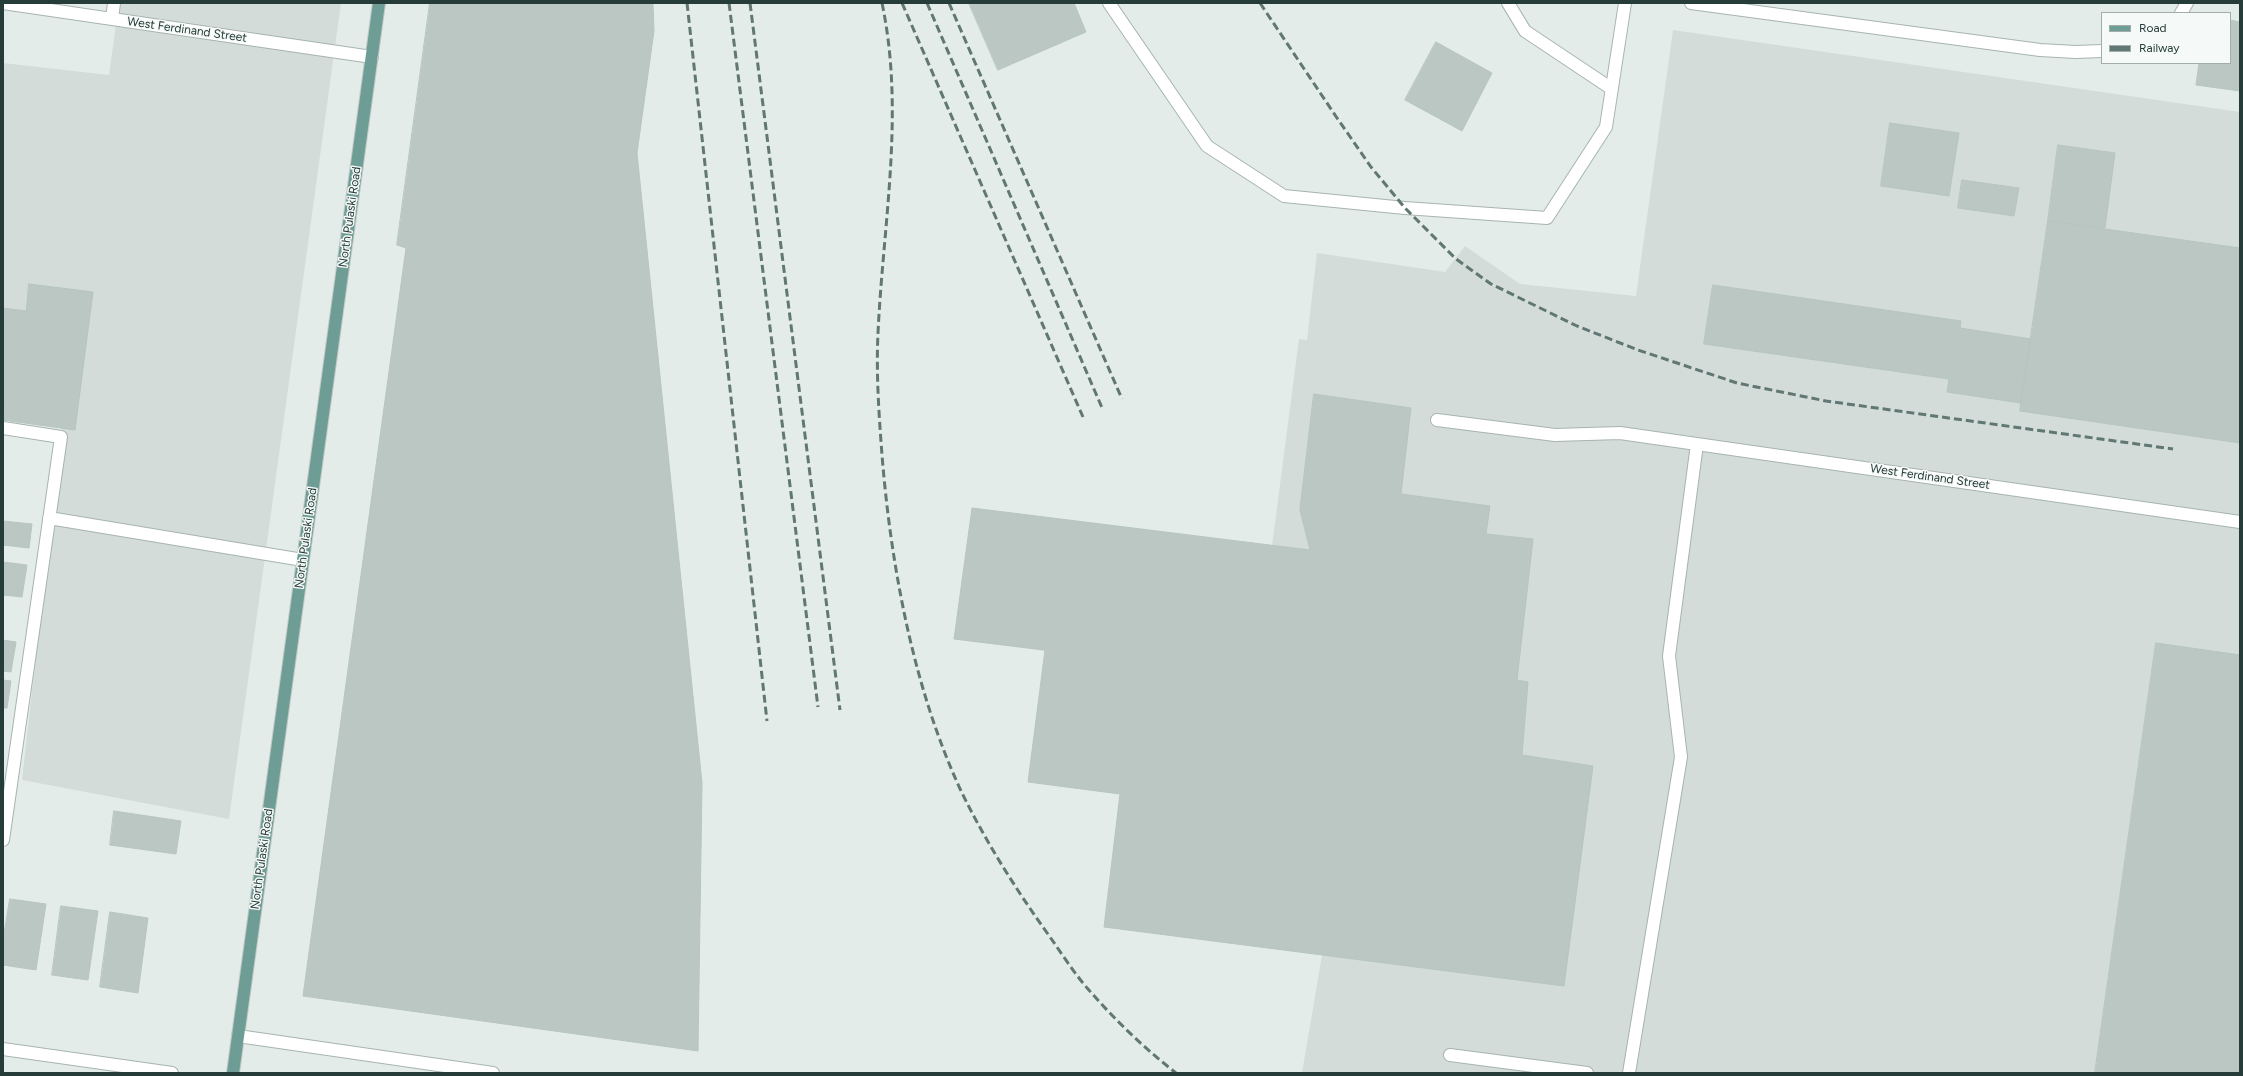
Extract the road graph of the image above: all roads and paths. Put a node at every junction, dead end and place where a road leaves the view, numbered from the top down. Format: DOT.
graph roads {
  1 [pos="3,3"];
  2 [pos="114,3"];
  3 [pos="379,3"];
  4 [pos="1109,3"];
  5 [pos="1508,3"];
  6 [pos="1625,3"];
  7 [pos="1691,3"];
  8 [pos="2187,3"];
  9 [pos="2182,12"];
  10 [pos="112,19"];
  11 [pos="2101,51"];
  12 [pos="372,57"];
  13 [pos="1612,89"];
  14 [pos="1437,420"];
  15 [pos="3,428"];
  16 [pos="1697,444"];
  17 [pos="49,518"];
  18 [pos="2240,522"];
  19 [pos="303,560"];
  20 [pos="3,840"];
  21 [pos="238,1036"];
  22 [pos="3,1049"];
  23 [pos="1450,1055"];
  24 [pos="172,1073"];
  25 [pos="233,1073"];
  26 [pos="493,1073"];
  27 [pos="1587,1073"];
  28 [pos="1629,1073"];
  1 -- 10 [label="street, West Ferdinand Street"];
  2 -- 10 [label="street"];
  3 -- 12 [label="main road, North Pulaski Road"];
  4 -- 13 [label="street"];
  5 -- 13 [label="street"];
  6 -- 13 [label="street"];
  7 -- 11 [label="street"];
  8 -- 9 [label="street"];
  10 -- 12 [label="street, West Ferdinand Street"];
  12 -- 19 [label="main road, North Pulaski Road"];
  14 -- 16 [label="street, West Ferdinand Street"];
  15 -- 17 [label="street"];
  16 -- 18 [label="street, West Ferdinand Street"];
  16 -- 28 [label="street"];
  17 -- 19 [label="street"];
  17 -- 20 [label="street"];
  19 -- 21 [label="main road, North Pulaski Road"];
  21 -- 25 [label="main road, North Pulaski Road"];
  21 -- 26 [label="street"];
  22 -- 24 [label="street"];
  23 -- 27 [label="street"];
}
